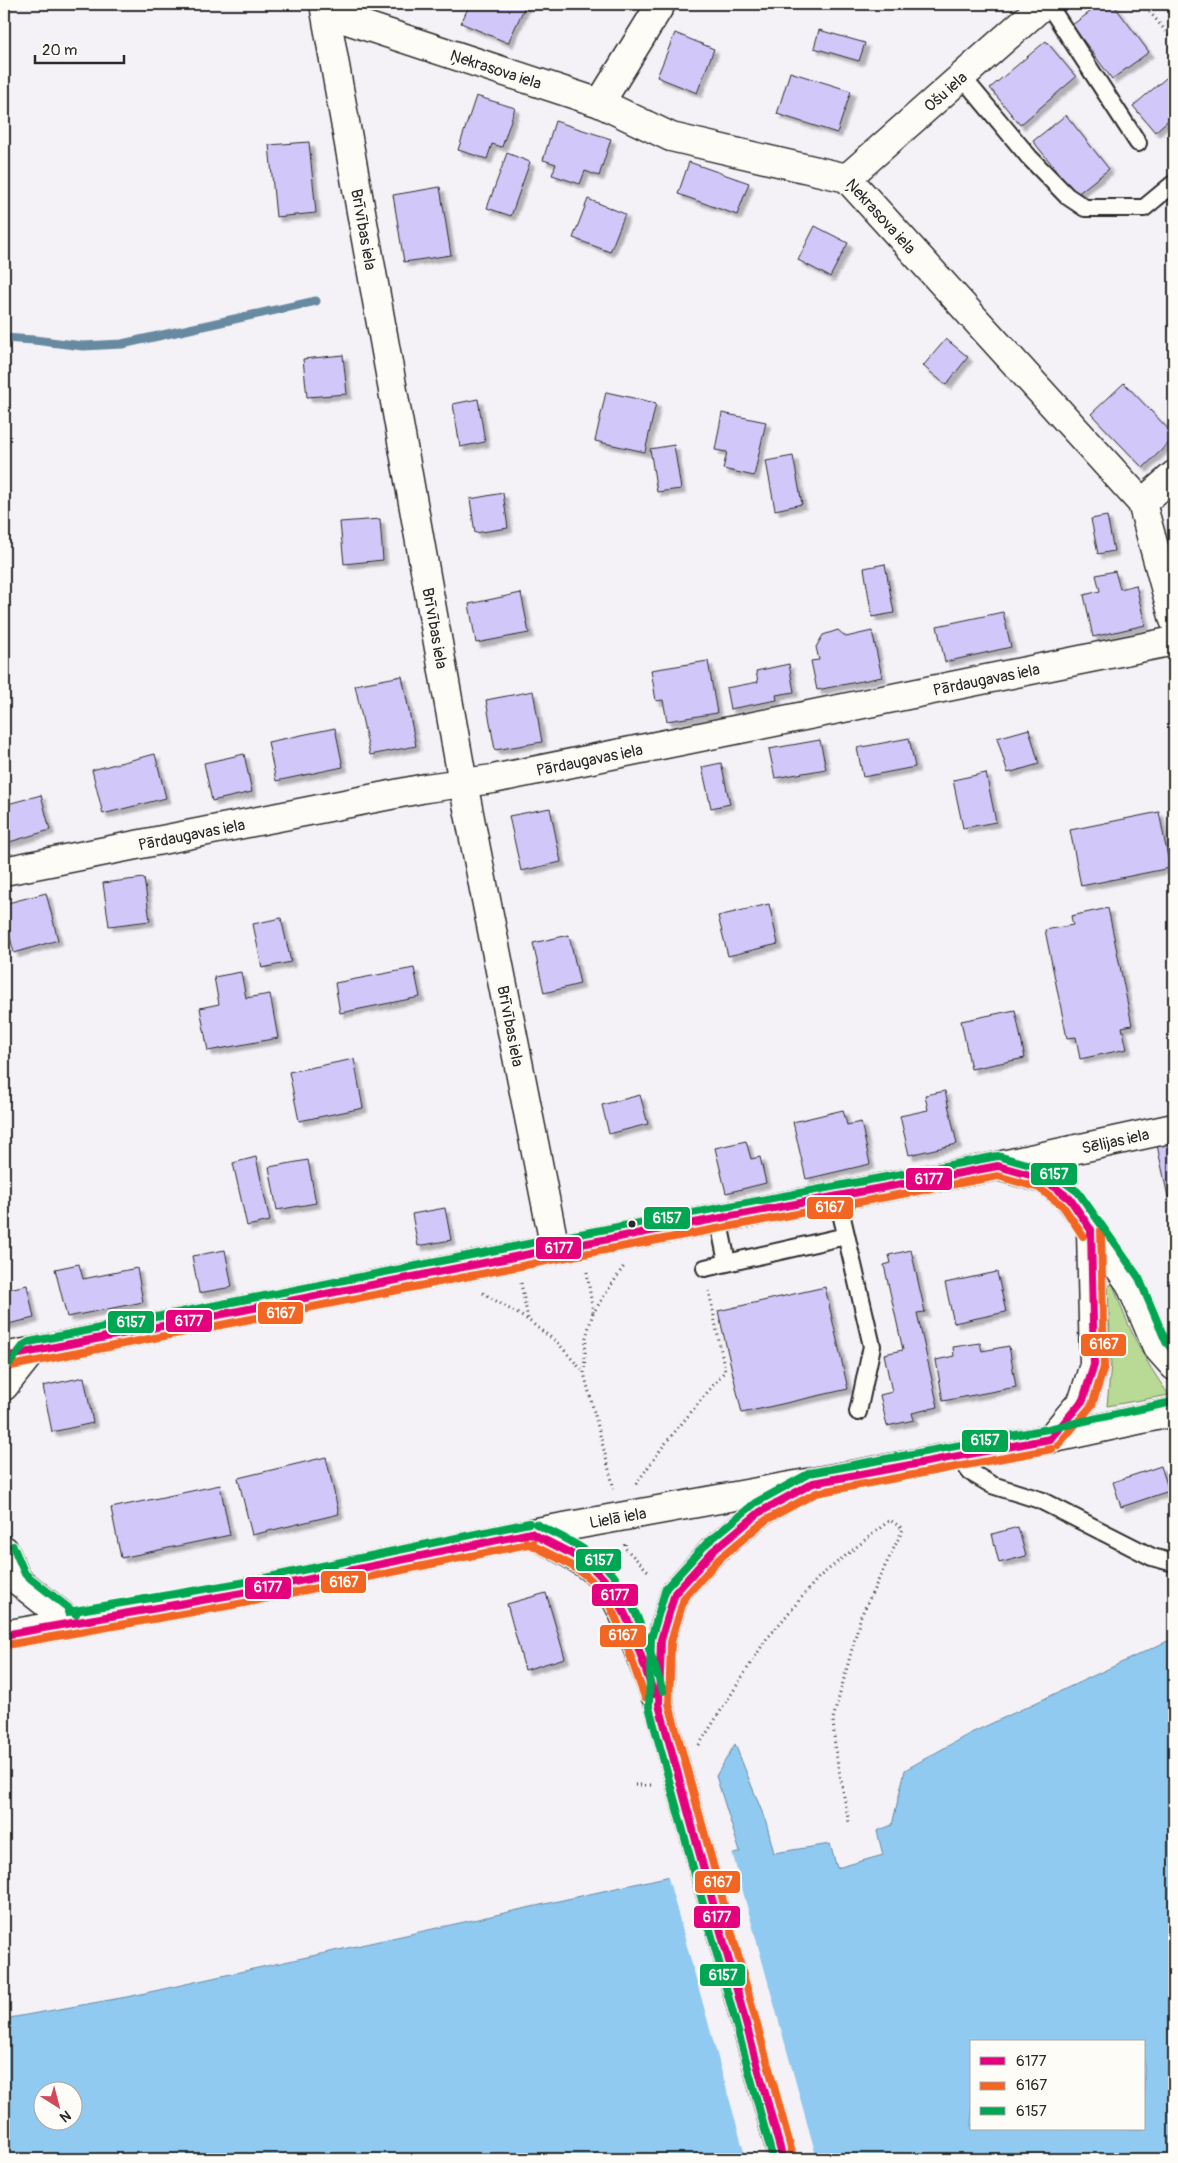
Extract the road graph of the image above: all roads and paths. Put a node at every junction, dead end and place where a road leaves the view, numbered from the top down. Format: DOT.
graph roads {
  1 [pos="661,4"];
  2 [pos="1046,4"];
  3 [pos="1143,4"];
  4 [pos="325,8"];
  5 [pos="1174,41"];
  6 [pos="963,78"];
  7 [pos="600,103"];
  8 [pos="1138,143"];
  9 [pos="847,178"];
  10 [pos="1173,184"];
  11 [pos="1174,475"];
  12 [pos="1142,503"];
  13 [pos="1174,620"];
  14 [pos="1174,641"];
  15 [pos="462,783"];
  16 [pos="4,871"];
  17 [pos="1174,1128"];
  18 [pos="998,1166"];
  19 [pos="837,1196"];
  20 [pos="718,1218"];
  21 [pos="1091,1230"];
  22 [pos="846,1236"];
  23 [pos="555,1249"];
  24 [pos="627,1261"];
  25 [pos="728,1262"];
  26 [pos="705,1268"];
  27 [pos="587,1274"];
  28 [pos="522,1288"];
  29 [pos="478,1290"];
  30 [pos="593,1313"];
  31 [pos="528,1320"];
  32 [pos="31,1352"];
  33 [pos="4,1357"];
  34 [pos="1174,1366"];
  35 [pos="584,1373"];
  36 [pos="4,1386"];
  37 [pos="858,1412"];
  38 [pos="1174,1412"];
  39 [pos="1050,1439"];
  40 [pos="958,1456"];
  41 [pos="648,1469"];
  42 [pos="813,1483"];
  43 [pos="616,1497"];
  44 [pos="531,1533"];
  45 [pos="625,1548"];
  46 [pos="4,1550"];
  47 [pos="1174,1563"];
  48 [pos="650,1574"];
  49 [pos="70,1622"];
  50 [pos="4,1635"];
  51 [pos="659,1705"];
  52 [pos="696,1751"];
  53 [pos="635,1785"];
  54 [pos="655,1785"];
  55 [pos="849,1823"];
  56 [pos="783,2159"];
  1 -- 7 [label="street"];
  2 -- 6 [label="street, Ošu iela"];
  2 -- 8 [label="lane"];
  3 -- 5 [label="path"];
  4 -- 7 [label="street, Ņekrasova iela"];
  4 -- 15 [label="street, Brīvības iela"];
  6 -- 9 [label="street, Ošu iela"];
  6 -- 10 [label="lane"];
  7 -- 9 [label="street, Ņekrasova iela"];
  9 -- 12 [label="street, Ņekrasova iela"];
  11 -- 12 [label="street"];
  12 -- 13 [label="street, Ņekrasova iela"];
  14 -- 15 [label="street, Pārdaugavas iela"];
  15 -- 16 [label="street, Pārdaugavas iela"];
  15 -- 23 [label="street, Brīvības iela"];
  17 -- 18 [label="street, Sēlijas iela"];
  18 -- 19 [label="street, Sēlijas iela"];
  18 -- 21 [label="street, Sēlijas iela"];
  19 -- 20 [label="street, Sēlijas iela"];
  19 -- 22 [label="lane"];
  20 -- 23 [label="street, Sēlijas iela"];
  20 -- 25 [label="lane"];
  21 -- 34 [label="street, Sēlijas iela"];
  21 -- 39 [label="street"];
  22 -- 25 [label="lane"];
  22 -- 37 [label="lane"];
  23 -- 32 [label="street, Sēlijas iela"];
  24 -- 30 [label="path"];
  25 -- 26 [label="lane"];
  26 -- 41 [label="path"];
  27 -- 30 [label="path"];
  28 -- 31 [label="path"];
  29 -- 31 [label="path"];
  30 -- 35 [label="path"];
  31 -- 35 [label="path"];
  32 -- 33 [label="street, Sēlijas iela"];
  32 -- 36 [label="street"];
  35 -- 43 [label="path"];
  38 -- 39 [label="street, Lielā iela"];
  39 -- 40 [label="street, Lielā iela"];
  40 -- 42 [label="street, Lielā iela"];
  40 -- 47 [label="lane"];
  42 -- 44 [label="street, Lielā iela"];
  42 -- 51 [label="street"];
  44 -- 49 [label="street, Lielā iela"];
  44 -- 51 [label="street"];
  45 -- 48 [label="path"];
  46 -- 49 [label="street"];
  49 -- 50 [label="street, Lielā iela"];
  51 -- 56 [label="street, bridge"];
  52 -- 55 [label="path"];
  53 -- 54 [label="path"];
}
